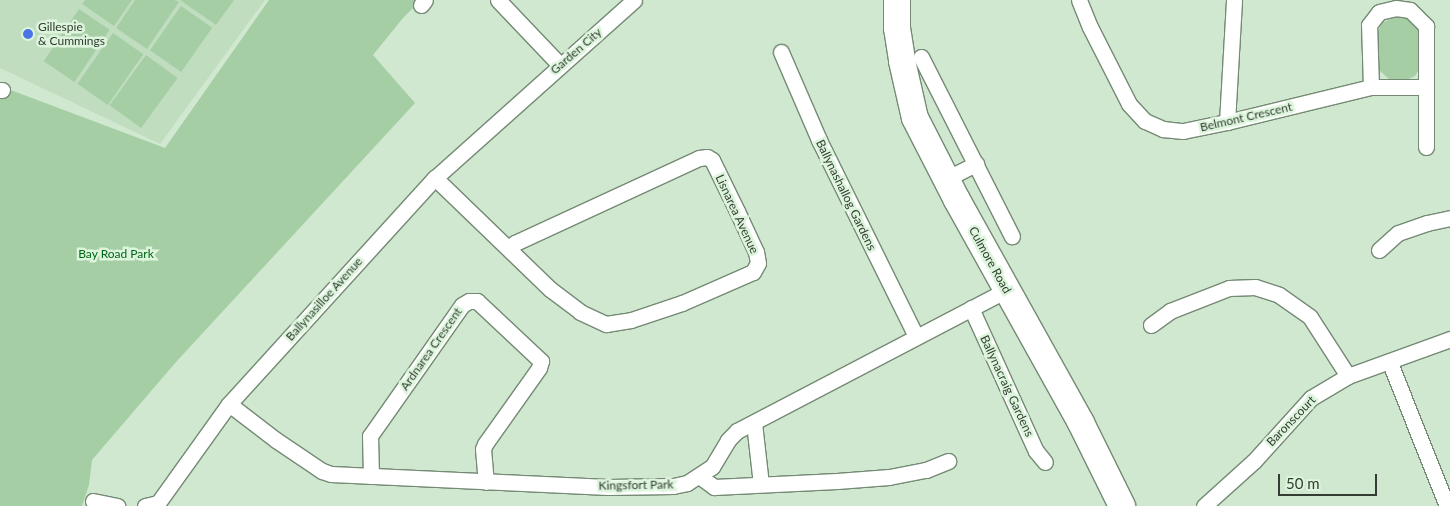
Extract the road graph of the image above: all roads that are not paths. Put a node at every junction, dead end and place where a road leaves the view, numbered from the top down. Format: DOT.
graph roads {
  1 [pos="498,0"];
  2 [pos="634,0"];
  3 [pos="897,0"];
  4 [pos="1079,0"];
  5 [pos="1234,0"];
  6 [pos="781,52"];
  7 [pos="921,58"];
  8 [pos="560,64"];
  9 [pos="1371,87"];
  10 [pos="1426,87"];
  11 [pos="518,103"];
  12 [pos="1227,122"];
  13 [pos="1426,147"];
  14 [pos="976,164"];
  15 [pos="435,178"];
  16 [pos="946,179"];
  17 [pos="1450,218"];
  18 [pos="1012,236"];
  19 [pos="510,248"];
  20 [pos="1379,250"];
  21 [pos="1007,290"];
  22 [pos="971,308"];
  23 [pos="1151,325"];
  24 [pos="916,336"];
  25 [pos="1450,339"];
  26 [pos="1390,362"];
  27 [pos="1348,376"];
  28 [pos="229,404"];
  29 [pos="754,423"];
  30 [pos="948,461"];
  31 [pos="1045,462"];
  32 [pos="371,476"];
  33 [pos="699,476"];
  34 [pos="486,482"];
  35 [pos="762,484"];
  36 [pos="94,499"];
  37 [pos="117,506"];
  38 [pos="145,506"];
  39 [pos="1122,506"];
  40 [pos="1204,506"];
  41 [pos="1447,506"];
  1 -- 8 [label="street"];
  2 -- 8 [label="street, Garden City"];
  3 -- 16 [label="highway, Culmore Road"];
  4 -- 12 [label="street, Belmont Crescent"];
  5 -- 12 [label="street"];
  6 -- 24 [label="street, Ballynashallog Gardens"];
  7 -- 14 [label="street"];
  8 -- 11 [label="street, Garden City"];
  9 -- 10 [label="street, Belmont Crescent"];
  9 -- 10 [label="street"];
  9 -- 12 [label="street, Belmont Crescent"];
  10 -- 13 [label="street"];
  11 -- 15 [label="street, Ballynasilloe Avenue"];
  14 -- 16 [label="street"];
  14 -- 18 [label="street"];
  15 -- 19 [label="street, Lisnarea Avenue"];
  15 -- 28 [label="street, Ballynasilloe Avenue"];
  16 -- 21 [label="highway, Culmore Road"];
  17 -- 20 [label="street"];
  19 -- 19 [label="street, Lisnarea Avenue"];
  21 -- 22 [label="street, Kingsfort Park"];
  21 -- 39 [label="highway, Culmore Road"];
  22 -- 24 [label="street, Kingsfort Park"];
  22 -- 31 [label="street, Ballynacraig Gardens"];
  23 -- 27 [label="street"];
  24 -- 29 [label="street, Kingsfort Park"];
  25 -- 26 [label="street, Baronscourt"];
  26 -- 27 [label="street, Baronscourt"];
  26 -- 41 [label="street"];
  27 -- 40 [label="street, Baronscourt"];
  28 -- 32 [label="street, Kingsfort Park"];
  28 -- 38 [label="street, Ballynasilloe Avenue"];
  29 -- 33 [label="street, Kingsfort Park"];
  29 -- 35 [label="street"];
  30 -- 35 [label="street"];
  32 -- 34 [label="street, Kingsfort Park"];
  32 -- 34 [label="street, Ardnarea Crescent"];
  33 -- 34 [label="street, Kingsfort Park"];
  33 -- 35 [label="street"];
  36 -- 37 [label="street"];
}
